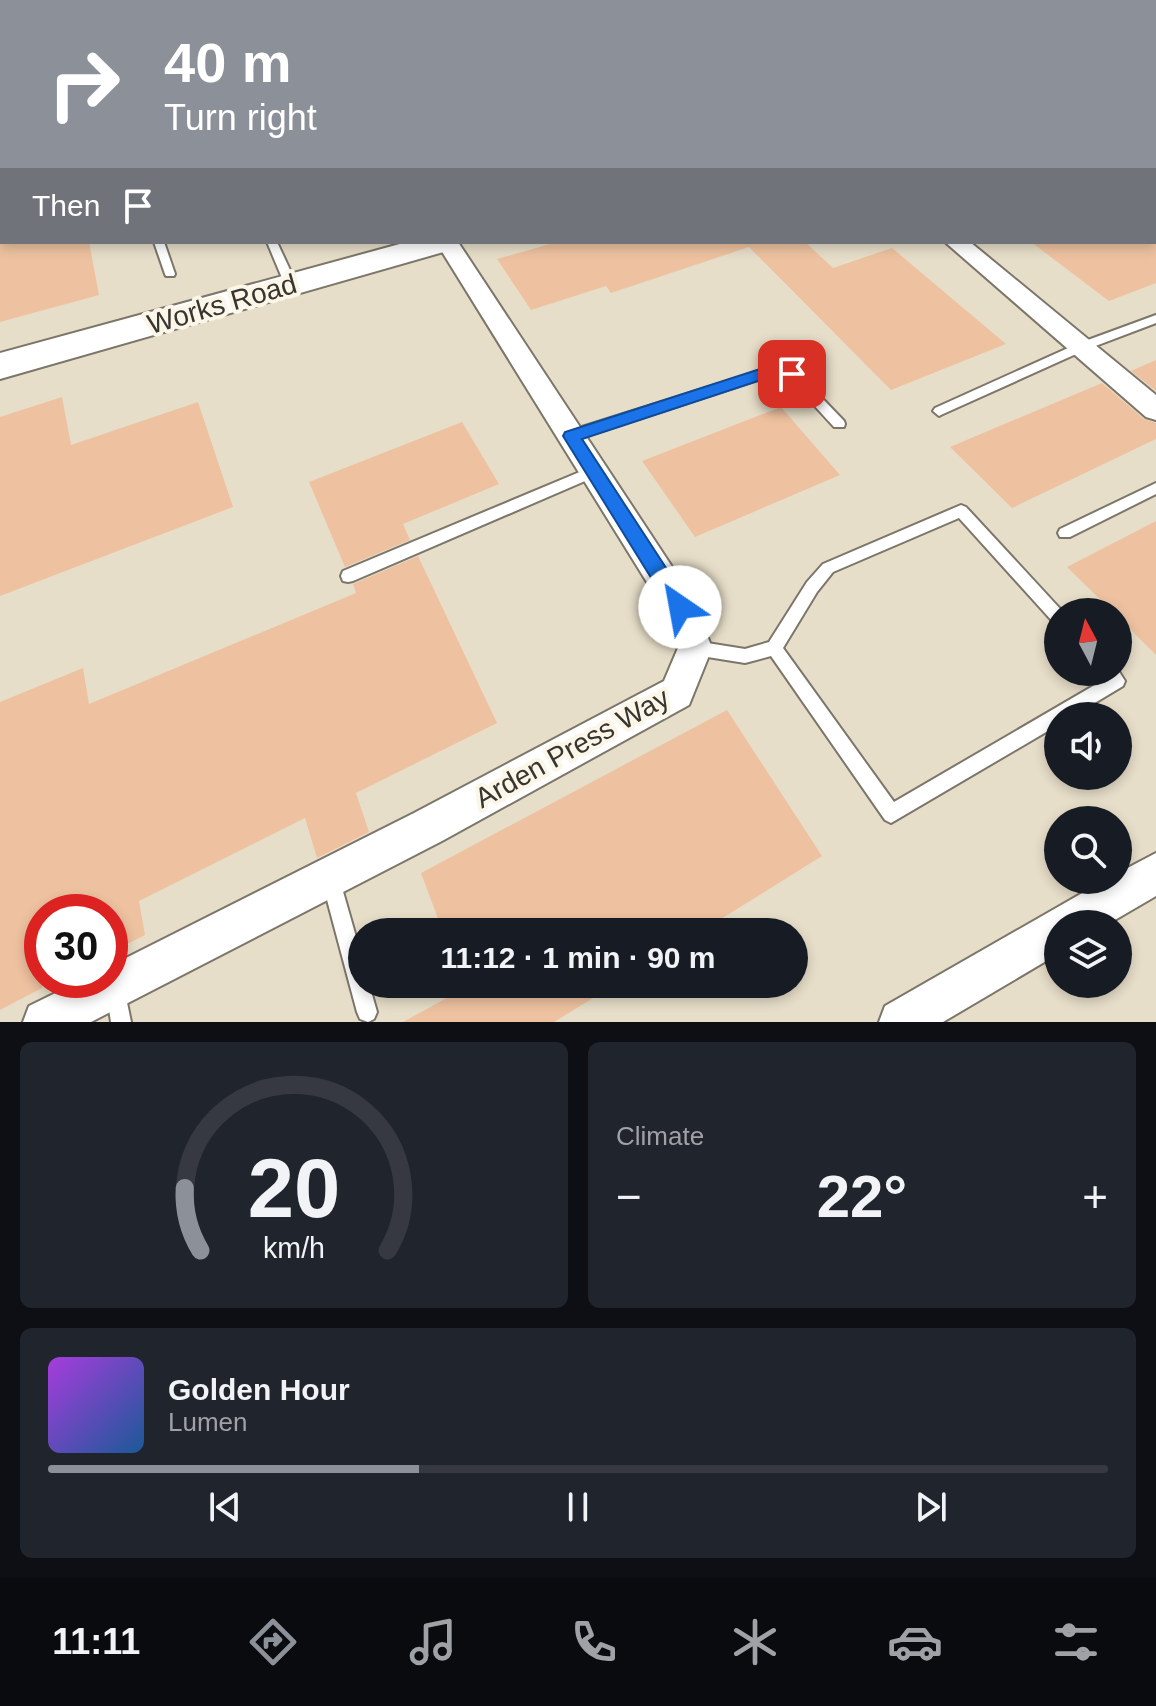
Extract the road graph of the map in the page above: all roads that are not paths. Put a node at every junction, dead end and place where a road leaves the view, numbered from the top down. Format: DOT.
graph roads {
  1 [pos="160,244"];
  2 [pos="273,244"];
  3 [pos="438,244"];
  4 [pos="446,244"];
  5 [pos="958,244"];
  6 [pos="170,274"];
  7 [pos="291,285"];
  8 [pos="1156,319"];
  9 [pos="1081,347"];
  10 [pos="0,366"];
  11 [pos="1156,410"];
  12 [pos="939,411"];
  13 [pos="839,424"];
  14 [pos="571,436"];
  15 [pos="594,471"];
  16 [pos="1156,488"];
  17 [pos="1065,533"];
  18 [pos="348,576"];
  19 [pos="1044,602"];
  20 [pos="695,648"];
  21 [pos="774,648"];
  22 [pos="1109,686"];
  23 [pos="1082,702"];
  24 [pos="1044,724"];
  25 [pos="1156,873"];
  26 [pos="330,876"];
  27 [pos="1093,910"];
  28 [pos="1044,938"];
  29 [pos="128,980"];
  30 [pos="92,998"];
  31 [pos="118,998"];
  32 [pos="367,1012"];
  33 [pos="45,1022"];
  34 [pos="121,1022"];
  35 [pos="901,1022"];
  1 -- 6 [label="lane"];
  2 -- 7 [label="lane"];
  3 -- 7 [label="street, Works Road"];
  4 -- 14 [label="street"];
  5 -- 9 [label="street"];
  7 -- 10 [label="street, Works Road"];
  8 -- 9 [label="lane"];
  9 -- 11 [label="street"];
  9 -- 12 [label="lane"];
  13 -- 14 [label="lane"];
  14 -- 15 [label="street"];
  15 -- 18 [label="lane"];
  15 -- 20 [label="street"];
  16 -- 17 [label="lane"];
  19 -- 21 [label="lane"];
  20 -- 21 [label="lane"];
  20 -- 26 [label="street, Arden Press Way"];
  21 -- 24 [label="lane"];
  22 -- 23 [label="lane"];
  25 -- 27 [label="street"];
  26 -- 29 [label="street, Arden Press Way"];
  26 -- 32 [label="lane"];
  28 -- 35 [label="street"];
  30 -- 33 [label="street, Arden Press Way"];
  31 -- 34 [label="lane"];
}
